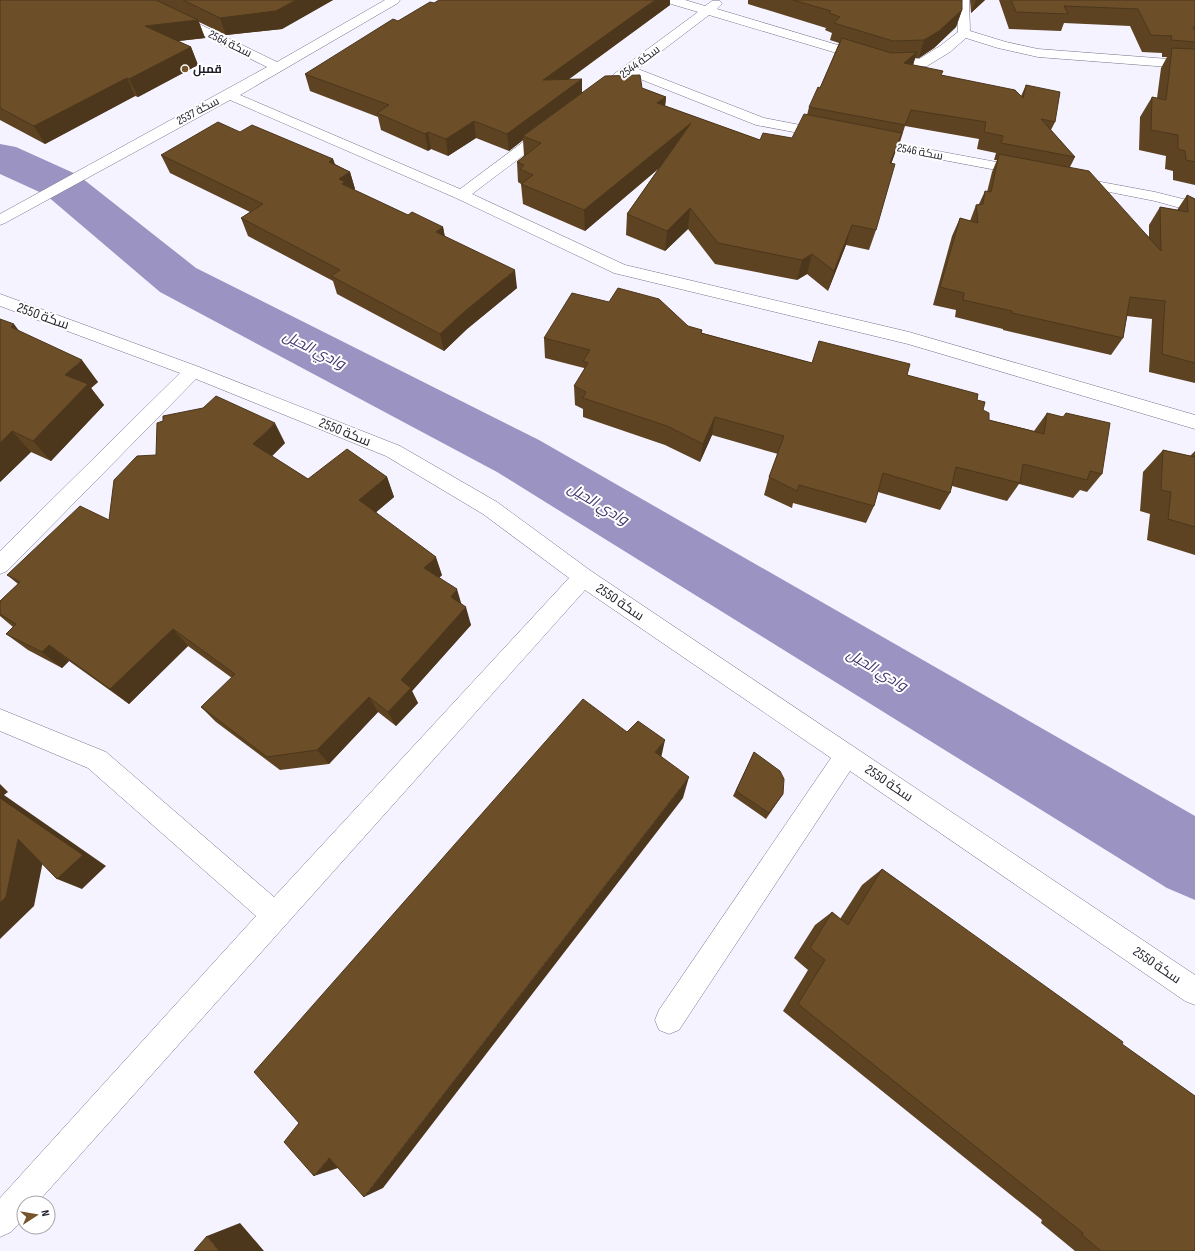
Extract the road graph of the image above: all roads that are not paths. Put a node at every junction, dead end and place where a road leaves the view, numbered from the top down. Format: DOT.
graph roads {
  1 [pos="141,0"];
  2 [pos="394,0"];
  3 [pos="672,0"];
  4 [pos="722,0"];
  5 [pos="963,0"];
  6 [pos="708,11"];
  7 [pos="964,33"];
  8 [pos="1195,65"];
  9 [pos="277,67"];
  10 [pos="629,70"];
  11 [pos="610,84"];
  12 [pos="229,95"];
  13 [pos="560,121"];
  14 [pos="836,136"];
  15 [pos="851,139"];
  16 [pos="1033,173"];
  17 [pos="1064,179"];
  18 [pos="461,195"];
  19 [pos="1195,208"];
  20 [pos="0,220"];
  21 [pos="0,300"];
  22 [pos="193,371"];
  23 [pos="1195,422"];
  24 [pos="0,565"];
  25 [pos="583,577"];
  26 [pos="0,720"];
  27 [pos="847,755"];
  28 [pos="275,914"];
  29 [pos="1195,991"];
  30 [pos="668,1020"];
  31 [pos="0,1221"];
  1 -- 9 [label="street, سكة 2564"];
  2 -- 9 [label="street, سكة 2537"];
  3 -- 6 [label="street"];
  4 -- 6 [label="street, سكة 2544"];
  5 -- 7 [label="street"];
  6 -- 7 [label="street"];
  6 -- 10 [label="street, سكة 2544"];
  7 -- 8 [label="street"];
  9 -- 12 [label="street, سكة 2537"];
  10 -- 11 [label="street, سكة 2544"];
  10 -- 14 [label="street"];
  12 -- 18 [label="street"];
  12 -- 20 [label="street, سكة 2537"];
  13 -- 18 [label="street"];
  15 -- 16 [label="street, سكة 2546"];
  17 -- 19 [label="street"];
  18 -- 23 [label="street"];
  21 -- 22 [label="street, سكة 2550"];
  22 -- 24 [label="street"];
  22 -- 25 [label="street, سكة 2550"];
  25 -- 27 [label="street, سكة 2550"];
  25 -- 28 [label="street"];
  26 -- 28 [label="street"];
  27 -- 29 [label="street, سكة 2550"];
  27 -- 30 [label="street"];
  28 -- 31 [label="street"];
}
